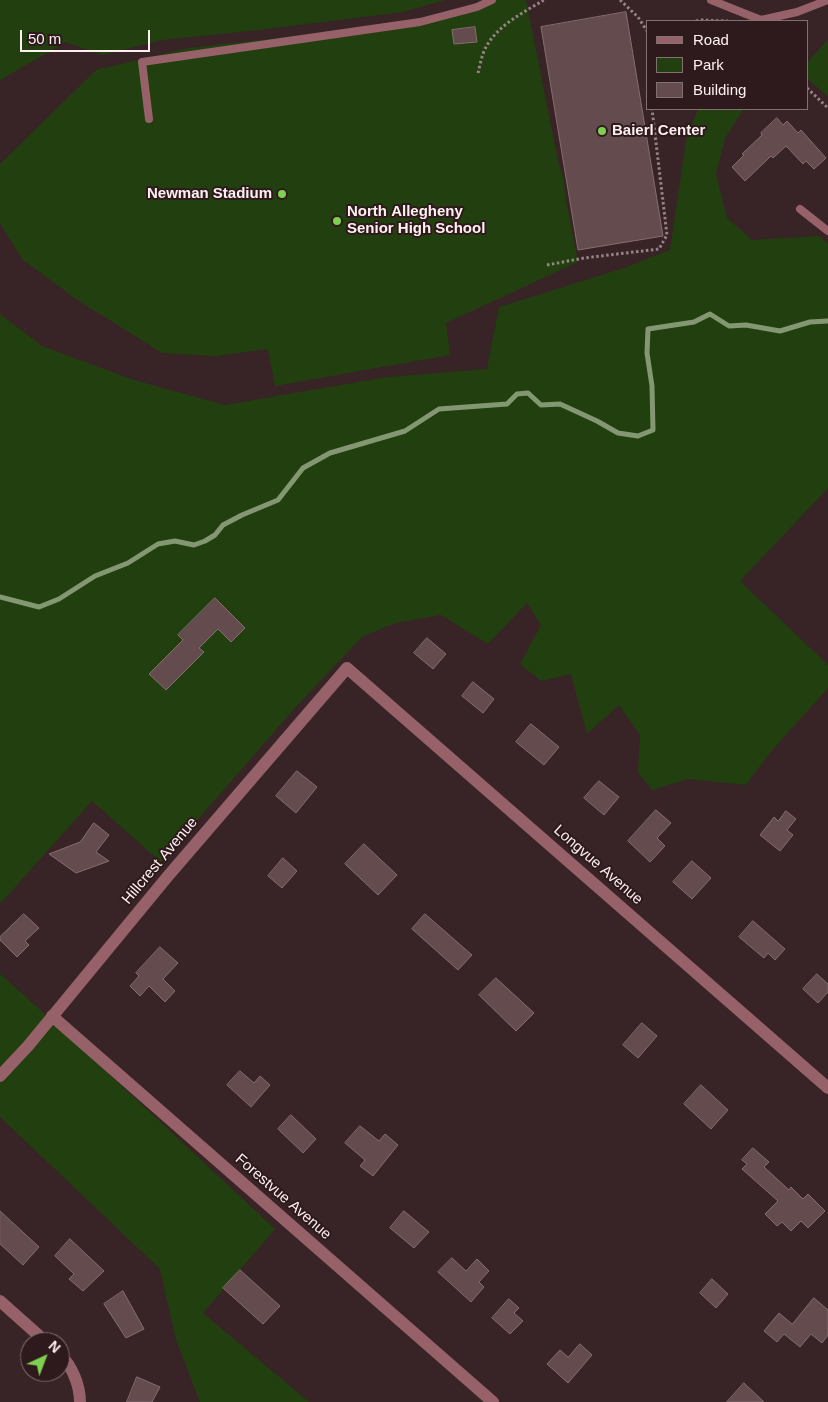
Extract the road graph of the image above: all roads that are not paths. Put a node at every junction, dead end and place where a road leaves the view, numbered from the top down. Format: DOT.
graph roads {
  1 [pos="492,0"];
  2 [pos="711,0"];
  3 [pos="828,0"];
  4 [pos="149,119"];
  5 [pos="800,209"];
  6 [pos="828,231"];
  7 [pos="347,668"];
  8 [pos="52,1016"];
  9 [pos="0,1076"];
  10 [pos="828,1088"];
  11 [pos="0,1302"];
  12 [pos="34,1332"];
  13 [pos="70,1367"];
  14 [pos="80,1402"];
  15 [pos="493,1402"];
  1 -- 4 [label="lane"];
  2 -- 3 [label="lane"];
  5 -- 6 [label="lane"];
  7 -- 8 [label="street, Hillcrest Avenue"];
  7 -- 10 [label="street, Longvue Avenue"];
  8 -- 9 [label="street, Hillcrest Avenue"];
  8 -- 15 [label="street, Forestvue Avenue"];
  11 -- 12 [label="street"];
  13 -- 14 [label="street"];
}
